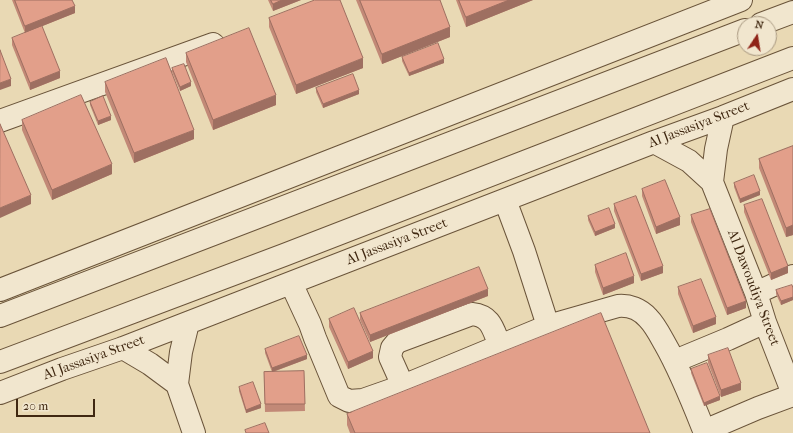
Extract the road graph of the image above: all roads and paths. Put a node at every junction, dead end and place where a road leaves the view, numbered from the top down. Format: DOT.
graph roads {
  1 [pos="741,0"];
  2 [pos="777,0"];
  3 [pos="793,12"];
  4 [pos="765,16"];
  5 [pos="777,18"];
  6 [pos="737,34"];
  7 [pos="233,37"];
  8 [pos="793,58"];
  9 [pos="792,87"];
  10 [pos="723,117"];
  11 [pos="0,121"];
  12 [pos="654,142"];
  13 [pos="712,182"];
  14 [pos="505,200"];
  15 [pos="284,255"];
  16 [pos="793,276"];
  17 [pos="291,282"];
  18 [pos="0,290"];
  19 [pos="266,292"];
  20 [pos="756,293"];
  21 [pos="0,316"];
  22 [pos="765,322"];
  23 [pos="188,323"];
  24 [pos="548,326"];
  25 [pos="500,346"];
  26 [pos="123,348"];
  27 [pos="10,358"];
  28 [pos="675,361"];
  29 [pos="62,369"];
  30 [pos="177,384"];
  31 [pos="403,386"];
  32 [pos="0,393"];
  33 [pos="793,394"];
  34 [pos="705,432"];
  35 [pos="194,433"];
  1 -- 18 [label="street"];
  2 -- 4 [label="street"];
  3 -- 5 [label="street"];
  6 -- 21 [label="street"];
  7 -- 11 [label="street"];
  8 -- 15 [label="street, Al Jassasiya Street"];
  9 -- 10 [label="street, Al Jassasiya Street"];
  10 -- 12 [label="street, Al Jassasiya Street"];
  10 -- 13 [label="street, Al Dawoudiya Street"];
  12 -- 13 [label="street, Al Dawoudiya Street"];
  12 -- 14 [label="street, Al Jassasiya Street"];
  13 -- 20 [label="street, Al Dawoudiya Street"];
  14 -- 17 [label="street, Al Jassasiya Street"];
  14 -- 24 [label="street"];
  15 -- 19 [label="street"];
  15 -- 27 [label="street, Al Jassasiya Street"];
  16 -- 20 [label="street"];
  17 -- 19 [label="street, Al Jassasiya Street"];
  17 -- 31 [label="street"];
  19 -- 23 [label="street, Al Jassasiya Street"];
  20 -- 22 [label="street, Al Dawoudiya Street"];
  22 -- 28 [label="street"];
  22 -- 33 [label="street, Al Dawoudiya Street"];
  23 -- 26 [label="street, Al Jassasiya Street"];
  23 -- 30 [label="street"];
  24 -- 25 [label="street"];
  24 -- 28 [label="street"];
  25 -- 31 [label="street"];
  25 -- 31 [label="street"];
  26 -- 29 [label="street, Al Jassasiya Street"];
  26 -- 30 [label="street"];
  27 -- 29 [label="street"];
  28 -- 34 [label="street"];
  29 -- 32 [label="street, Al Jassasiya Street"];
  30 -- 35 [label="street"];
  33 -- 34 [label="street"];
}
